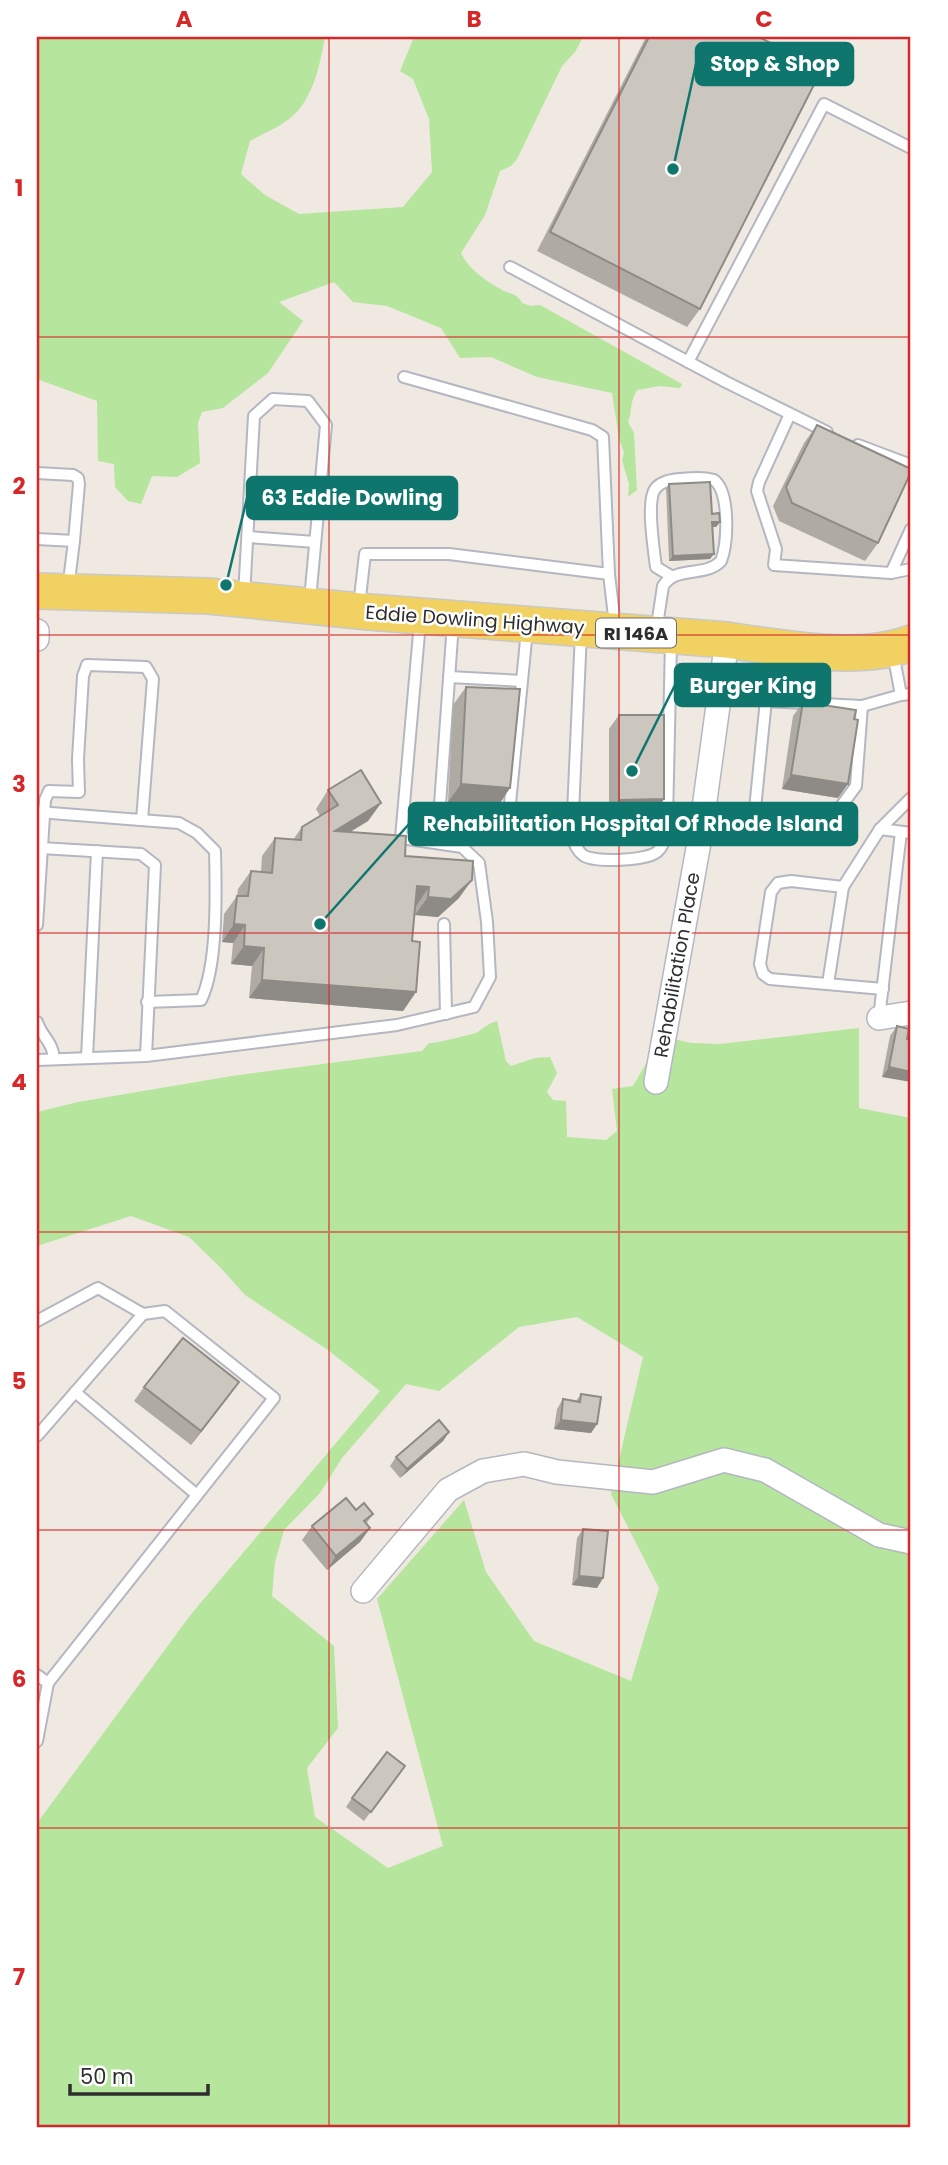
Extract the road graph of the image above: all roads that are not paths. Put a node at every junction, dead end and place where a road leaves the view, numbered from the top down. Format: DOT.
graph roads {
  1 [pos="911,148"];
  2 [pos="510,267"];
  3 [pos="688,362"];
  4 [pos="404,377"];
  5 [pos="790,414"];
  6 [pos="911,465"];
  7 [pos="37,473"];
  8 [pos="911,529"];
  9 [pos="248,537"];
  10 [pos="37,538"];
  11 [pos="74,541"];
  12 [pos="315,542"];
  13 [pos="911,569"];
  14 [pos="891,573"];
  15 [pos="609,574"];
  16 [pos="671,576"];
  17 [pos="52,591"];
  18 [pos="244,600"];
  19 [pos="309,606"];
  20 [pos="358,611"];
  21 [pos="437,617"];
  22 [pos="527,624"];
  23 [pos="581,628"];
  24 [pos="37,631"];
  25 [pos="616,631"];
  26 [pos="664,635"];
  27 [pos="37,639"];
  28 [pos="727,640"];
  29 [pos="771,647"];
  30 [pos="905,648"];
  31 [pos="449,677"];
  32 [pos="522,681"];
  33 [pos="906,694"];
  34 [pos="765,701"];
  35 [pos="862,706"];
  36 [pos="911,798"];
  37 [pos="40,812"];
  38 [pos="142,820"];
  39 [pos="880,829"];
  40 [pos="906,832"];
  41 [pos="41,848"];
  42 [pos="97,851"];
  43 [pos="843,887"];
  44 [pos="444,924"];
  45 [pos="37,925"];
  46 [pos="828,984"];
  47 [pos="883,989"];
  48 [pos="147,1002"];
  49 [pos="911,1013"];
  50 [pos="446,1014"];
  51 [pos="879,1018"];
  52 [pos="37,1022"];
  53 [pos="146,1056"];
  54 [pos="87,1058"];
  55 [pos="54,1059"];
  56 [pos="37,1060"];
  57 [pos="656,1082"];
  58 [pos="143,1314"];
  59 [pos="37,1321"];
  60 [pos="75,1392"];
  61 [pos="37,1436"];
  62 [pos="197,1495"];
  63 [pos="911,1542"];
  64 [pos="363,1591"];
  65 [pos="37,1675"];
  66 [pos="48,1683"];
  67 [pos="37,1741"];
  1 -- 3 [label="lane"];
  2 -- 3 [label="lane"];
  3 -- 5 [label="lane"];
  4 -- 15 [label="lane"];
  5 -- 6 [label="lane"];
  5 -- 14 [label="lane"];
  7 -- 11 [label="lane"];
  8 -- 14 [label="lane"];
  9 -- 12 [label="lane"];
  9 -- 12 [label="lane"];
  9 -- 18 [label="lane"];
  10 -- 11 [label="lane"];
  11 -- 17 [label="lane"];
  12 -- 19 [label="lane"];
  13 -- 14 [label="lane"];
  15 -- 20 [label="lane"];
  15 -- 25 [label="lane"];
  16 -- 16 [label="lane"];
  16 -- 26 [label="lane"];
  17 -- 18 [label="main road, Eddie Dowling Highway / RI 146A"];
  18 -- 19 [label="main road, Eddie Dowling Highway / RI 146A"];
  19 -- 20 [label="main road, Eddie Dowling Highway / RI 146A"];
  20 -- 21 [label="main road, Eddie Dowling Highway / RI 146A"];
  21 -- 22 [label="main road, Eddie Dowling Highway / RI 146A"];
  21 -- 31 [label="lane"];
  21 -- 50 [label="lane"];
  22 -- 23 [label="main road, Eddie Dowling Highway / RI 146A"];
  22 -- 32 [label="lane"];
  23 -- 25 [label="main road, Eddie Dowling Highway / RI 146A"];
  23 -- 26 [label="lane"];
  24 -- 27 [label="street"];
  25 -- 26 [label="main road, Eddie Dowling Highway / RI 146A"];
  26 -- 28 [label="main road, Eddie Dowling Highway / RI 146A"];
  28 -- 29 [label="main road, Eddie Dowling Highway / RI 146A"];
  28 -- 57 [label="street, Rehabilitation Place"];
  29 -- 30 [label="main road, Eddie Dowling Highway / RI 146A"];
  29 -- 34 [label="lane"];
  30 -- 33 [label="lane"];
  31 -- 32 [label="lane"];
  31 -- 32 [label="lane"];
  33 -- 35 [label="lane"];
  34 -- 35 [label="lane"];
  34 -- 35 [label="lane"];
  36 -- 39 [label="lane"];
  37 -- 38 [label="lane"];
  37 -- 38 [label="lane"];
  37 -- 41 [label="lane"];
  38 -- 48 [label="lane"];
  39 -- 40 [label="lane"];
  39 -- 43 [label="lane"];
  40 -- 47 [label="lane"];
  41 -- 42 [label="lane"];
  41 -- 45 [label="lane"];
  42 -- 48 [label="lane"];
  42 -- 54 [label="lane"];
  43 -- 46 [label="lane"];
  43 -- 46 [label="lane"];
  44 -- 50 [label="lane"];
  46 -- 47 [label="lane"];
  47 -- 51 [label="lane"];
  48 -- 53 [label="lane"];
  49 -- 51 [label="street"];
  50 -- 53 [label="lane"];
  52 -- 55 [label="lane"];
  53 -- 54 [label="lane"];
  54 -- 55 [label="lane"];
  55 -- 56 [label="lane"];
  58 -- 59 [label="lane"];
  58 -- 60 [label="lane"];
  58 -- 62 [label="lane"];
  60 -- 61 [label="lane"];
  60 -- 62 [label="lane"];
  62 -- 66 [label="lane"];
  63 -- 64 [label="street"];
  65 -- 66 [label="lane"];
  66 -- 67 [label="lane"];
}
